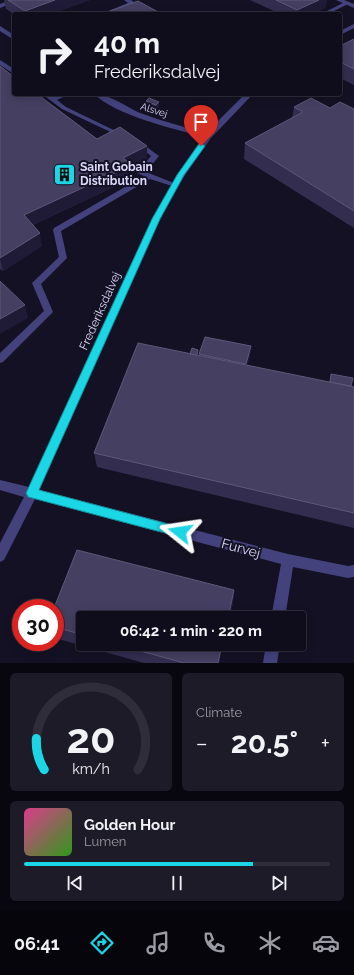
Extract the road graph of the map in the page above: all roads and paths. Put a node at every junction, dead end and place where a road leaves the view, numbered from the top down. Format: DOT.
graph roads {
  1 [pos="16,0"];
  2 [pos="126,0"];
  3 [pos="339,0"];
  4 [pos="347,3"];
  5 [pos="0,6"];
  6 [pos="354,6"];
  7 [pos="109,12"];
  8 [pos="328,12"];
  9 [pos="354,26"];
  10 [pos="0,28"];
  11 [pos="342,32"];
  12 [pos="12,37"];
  13 [pos="0,62"];
  14 [pos="12,71"];
  15 [pos="48,96"];
  16 [pos="61,96"];
  17 [pos="101,96"];
  18 [pos="248,96"];
  19 [pos="52,99"];
  20 [pos="208,136"];
  21 [pos="150,176"];
  22 [pos="175,185"];
  23 [pos="0,359"];
  24 [pos="0,485"];
  25 [pos="32,493"];
  26 [pos="0,556"];
  27 [pos="288,560"];
  28 [pos="354,571"];
  29 [pos="279,611"];
  30 [pos="272,651"];
  31 [pos="270,663"];
  1 -- 5 [label="lane"];
  2 -- 7 [label="lane"];
  3 -- 4 [label="street"];
  4 -- 6 [label="street"];
  4 -- 8 [label="lane"];
  9 -- 11 [label="street"];
  10 -- 12 [label="street"];
  13 -- 14 [label="lane"];
  15 -- 19 [label="lane"];
  16 -- 19 [label="lane"];
  17 -- 20 [label="street, Alsvej"];
  18 -- 20 [label="street, Frederiksdalvej"];
  19 -- 21 [label="lane"];
  20 -- 22 [label="street, Frederiksdalvej"];
  21 -- 22 [label="lane"];
  21 -- 23 [label="lane"];
  22 -- 25 [label="street, Frederiksdalvej"];
  24 -- 25 [label="street, Furvej"];
  25 -- 26 [label="street, Frederiksdalvej"];
  25 -- 27 [label="street, Furvej"];
  27 -- 28 [label="street, Furvej"];
  27 -- 29 [label="street"];
  30 -- 31 [label="street"];
}
